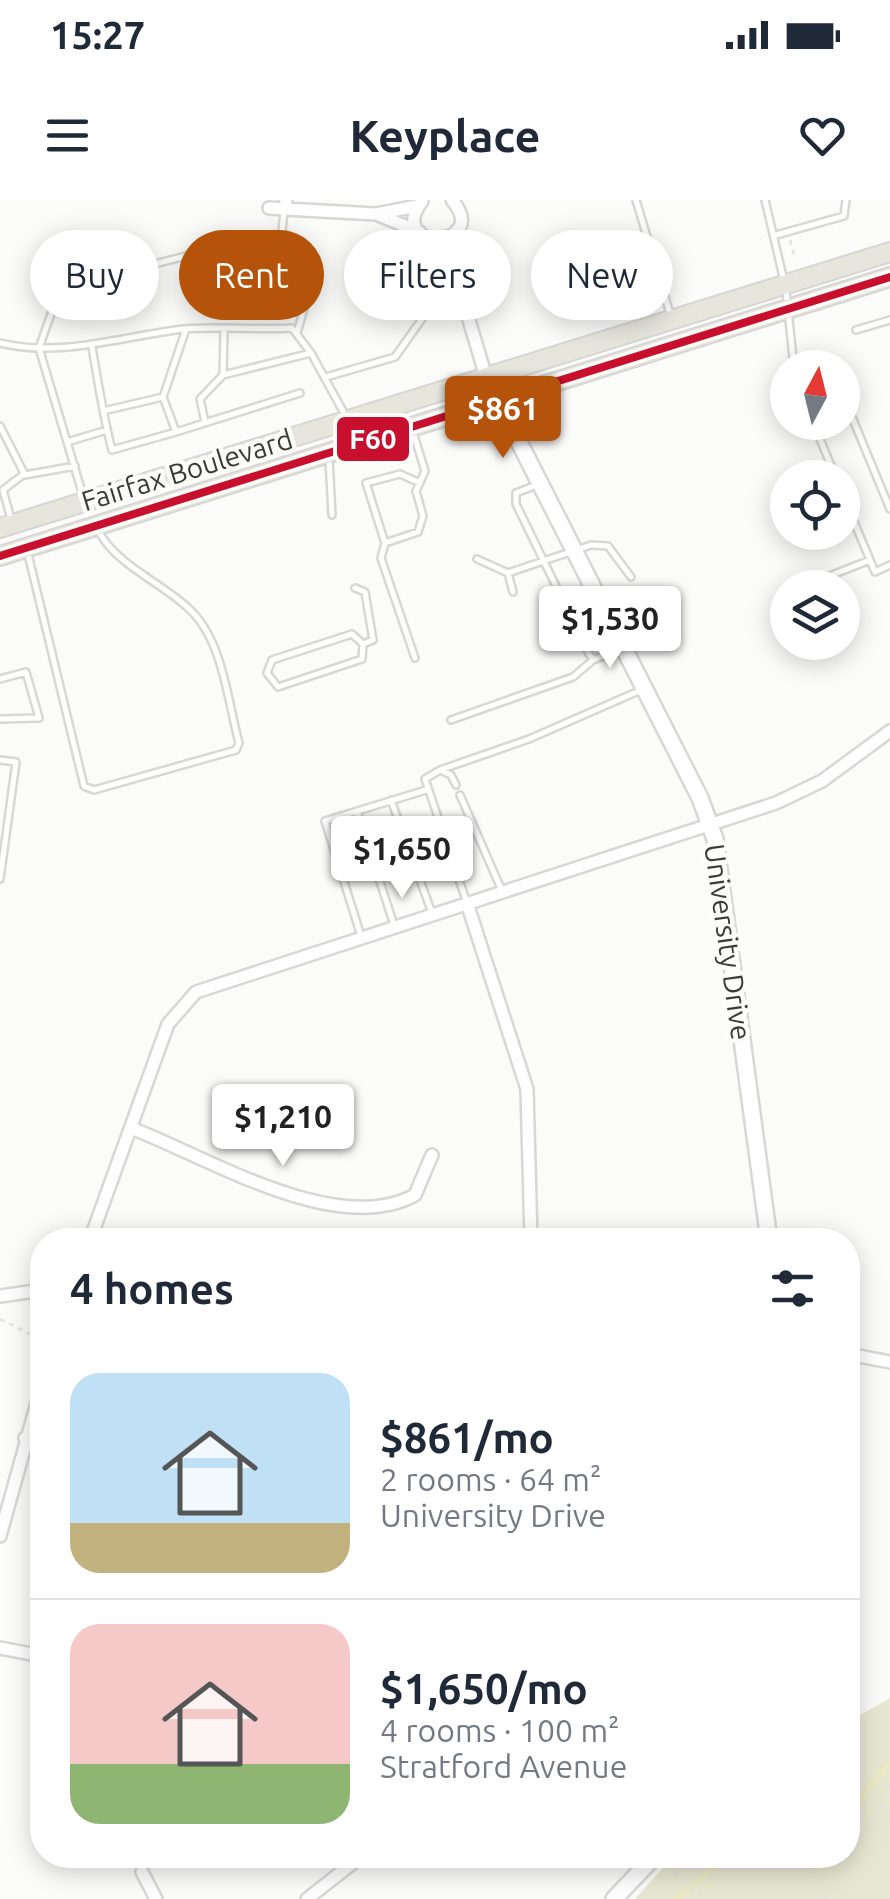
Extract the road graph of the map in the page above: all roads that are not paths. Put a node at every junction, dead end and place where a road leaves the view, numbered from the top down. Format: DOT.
graph roads {
  1 [pos="636,200"];
  2 [pos="765,200"];
  3 [pos="846,200"];
  4 [pos="455,201"];
  5 [pos="420,203"];
  6 [pos="285,205"];
  7 [pos="269,208"];
  8 [pos="376,214"];
  9 [pos="282,230"];
  10 [pos="412,230"];
  11 [pos="421,230"];
  12 [pos="456,230"];
  13 [pos="645,230"];
  14 [pos="776,235"];
  15 [pos="890,252"];
  16 [pos="179,258"];
  17 [pos="890,277"];
  18 [pos="784,285"];
  19 [pos="791,308"];
  20 [pos="301,320"];
  21 [pos="421,320"];
  22 [pos="469,320"];
  23 [pos="672,320"];
  24 [pos="673,320"];
  25 [pos="890,320"];
  26 [pos="186,329"];
  27 [pos="856,330"];
  28 [pos="224,331"];
  29 [pos="297,333"];
  30 [pos="0,343"];
  31 [pos="92,347"];
  32 [pos="39,348"];
  33 [pos="793,350"];
  34 [pos="311,353"];
  35 [pos="223,375"];
  36 [pos="326,377"];
  37 [pos="486,377"];
  38 [pos="300,393"];
  39 [pos="163,397"];
  40 [pos="497,400"];
  41 [pos="103,411"];
  42 [pos="346,420"];
  43 [pos="205,423"];
  44 [pos="0,426"];
  45 [pos="411,426"];
  46 [pos="107,430"];
  47 [pos="176,432"];
  48 [pos="860,437"];
  49 [pos="67,442"];
  50 [pos="327,451"];
  51 [pos="75,466"];
  52 [pos="24,474"];
  53 [pos="420,482"];
  54 [pos="540,484"];
  55 [pos="85,502"];
  56 [pos="890,510"];
  57 [pos="332,515"];
  58 [pos="96,525"];
  59 [pos="6,526"];
  60 [pos="860,536"];
  61 [pos="385,543"];
  62 [pos="26,547"];
  63 [pos="574,552"];
  64 [pos="0,556"];
  65 [pos="477,559"];
  66 [pos="870,560"];
  67 [pos="544,564"];
  68 [pos="890,565"];
  69 [pos="845,570"];
  70 [pos="508,573"];
  71 [pos="631,577"];
  72 [pos="356,588"];
  73 [pos="513,592"];
  74 [pos="363,644"];
  75 [pos="623,648"];
  76 [pos="415,658"];
  77 [pos="593,660"];
  78 [pos="0,679"];
  79 [pos="644,689"];
  80 [pos="0,719"];
  81 [pos="451,720"];
  82 [pos="890,731"];
  83 [pos="0,760"];
  84 [pos="440,770"];
  85 [pos="456,785"];
  86 [pos="426,790"];
  87 [pos="460,795"];
  88 [pos="391,800"];
  89 [pos="358,811"];
  90 [pos="710,824"];
  91 [pos="0,879"];
  92 [pos="502,891"];
  93 [pos="467,903"];
  94 [pos="432,914"];
  95 [pos="394,925"];
  96 [pos="361,936"];
  97 [pos="131,1128"];
  98 [pos="432,1155"];
  99 [pos="94,1228"];
  100 [pos="531,1228"];
  101 [pos="766,1228"];
  102 [pos="30,1292"];
  103 [pos="0,1296"];
  104 [pos="860,1356"];
  105 [pos="890,1362"];
  106 [pos="30,1425"];
  107 [pos="26,1438"];
  108 [pos="30,1439"];
  109 [pos="0,1536"];
  110 [pos="0,1648"];
  111 [pos="30,1654"];
  112 [pos="346,1868"];
  113 [pos="644,1868"];
  114 [pos="142,1872"];
  115 [pos="156,1899"];
  116 [pos="307,1899"];
  117 [pos="614,1899"];
  1 -- 13 [label="lane"];
  2 -- 14 [label="lane"];
  3 -- 14 [label="lane"];
  4 -- 12 [label="street, University Drive"];
  5 -- 8 [label="street, University Drive"];
  5 -- 11 [label="street, University Drive"];
  6 -- 7 [label="street, University Drive"];
  6 -- 8 [label="street, University Drive"];
  6 -- 9 [label="lane"];
  8 -- 10 [label="street, University Drive"];
  14 -- 18 [label="lane"];
  15 -- 18 [label="main road, Fairfax Boulevard"];
  16 -- 32 [label="lane"];
  17 -- 19 [label="main road, Fairfax Boulevard"];
  18 -- 19 [label="lane"];
  18 -- 24 [label="main road, Fairfax Boulevard"];
  19 -- 33 [label="lane"];
  19 -- 40 [label="main road, Fairfax Boulevard"];
  20 -- 29 [label="lane"];
  21 -- 36 [label="lane"];
  22 -- 37 [label="street, University Drive"];
  23 -- 37 [label="main road, Fairfax Boulevard"];
  25 -- 27 [label="lane"];
  26 -- 28 [label="lane"];
  26 -- 31 [label="lane"];
  26 -- 39 [label="lane"];
  28 -- 29 [label="lane"];
  28 -- 35 [label="lane"];
  29 -- 34 [label="lane"];
  30 -- 32 [label="lane"];
  31 -- 32 [label="lane"];
  31 -- 41 [label="lane"];
  32 -- 49 [label="lane"];
  34 -- 35 [label="lane"];
  34 -- 36 [label="lane"];
  35 -- 43 [label="lane"];
  36 -- 42 [label="lane"];
  37 -- 40 [label="street, University Drive"];
  37 -- 42 [label="main road, Fairfax Boulevard"];
  38 -- 43 [label="lane"];
  39 -- 41 [label="lane"];
  39 -- 47 [label="lane"];
  40 -- 45 [label="main road, Fairfax Boulevard"];
  40 -- 54 [label="street, University Drive"];
  41 -- 46 [label="lane"];
  42 -- 55 [label="main road, Fairfax Boulevard"];
  43 -- 47 [label="lane"];
  44 -- 52 [label="lane"];
  45 -- 50 [label="main road, Fairfax Boulevard"];
  45 -- 53 [label="lane"];
  46 -- 47 [label="lane"];
  46 -- 49 [label="lane"];
  48 -- 56 [label="lane"];
  49 -- 51 [label="lane"];
  50 -- 57 [label="lane"];
  50 -- 58 [label="main road, Fairfax Boulevard"];
  51 -- 52 [label="lane"];
  51 -- 55 [label="lane"];
  52 -- 59 [label="lane"];
  53 -- 61 [label="lane"];
  53 -- 61 [label="lane"];
  54 -- 63 [label="street, University Drive"];
  54 -- 67 [label="lane"];
  55 -- 59 [label="main road, Fairfax Boulevard"];
  58 -- 62 [label="main road, Fairfax Boulevard"];
  58 -- 62 [label="lane"];
  60 -- 66 [label="lane"];
  61 -- 76 [label="lane"];
  62 -- 64 [label="main road, Fairfax Boulevard"];
  63 -- 67 [label="lane"];
  63 -- 71 [label="lane"];
  63 -- 75 [label="street, University Drive"];
  65 -- 70 [label="lane"];
  66 -- 68 [label="lane"];
  66 -- 69 [label="lane"];
  67 -- 70 [label="lane"];
  67 -- 77 [label="lane"];
  70 -- 73 [label="lane"];
  72 -- 74 [label="lane"];
  74 -- 74 [label="lane"];
  75 -- 77 [label="lane"];
  75 -- 79 [label="street, University Drive"];
  77 -- 81 [label="lane"];
  78 -- 80 [label="lane"];
  79 -- 84 [label="lane"];
  79 -- 90 [label="street, University Drive"];
  82 -- 90 [label="street"];
  83 -- 91 [label="lane"];
  84 -- 85 [label="lane"];
  84 -- 86 [label="lane"];
  86 -- 88 [label="lane"];
  86 -- 93 [label="lane"];
  87 -- 92 [label="lane"];
  88 -- 89 [label="lane"];
  88 -- 94 [label="lane"];
  89 -- 95 [label="lane"];
  89 -- 96 [label="lane"];
  90 -- 92 [label="street"];
  90 -- 101 [label="street, University Drive"];
  92 -- 93 [label="street"];
  93 -- 94 [label="street"];
  93 -- 100 [label="street"];
  94 -- 95 [label="street"];
  95 -- 96 [label="street"];
  96 -- 97 [label="street"];
  97 -- 98 [label="street"];
  97 -- 99 [label="street"];
  102 -- 103 [label="street"];
  104 -- 105 [label="street"];
  106 -- 107 [label="street"];
  107 -- 108 [label="street"];
  107 -- 109 [label="street"];
  110 -- 111 [label="street"];
  112 -- 116 [label="street"];
  113 -- 117 [label="street"];
  114 -- 115 [label="street"];
}
